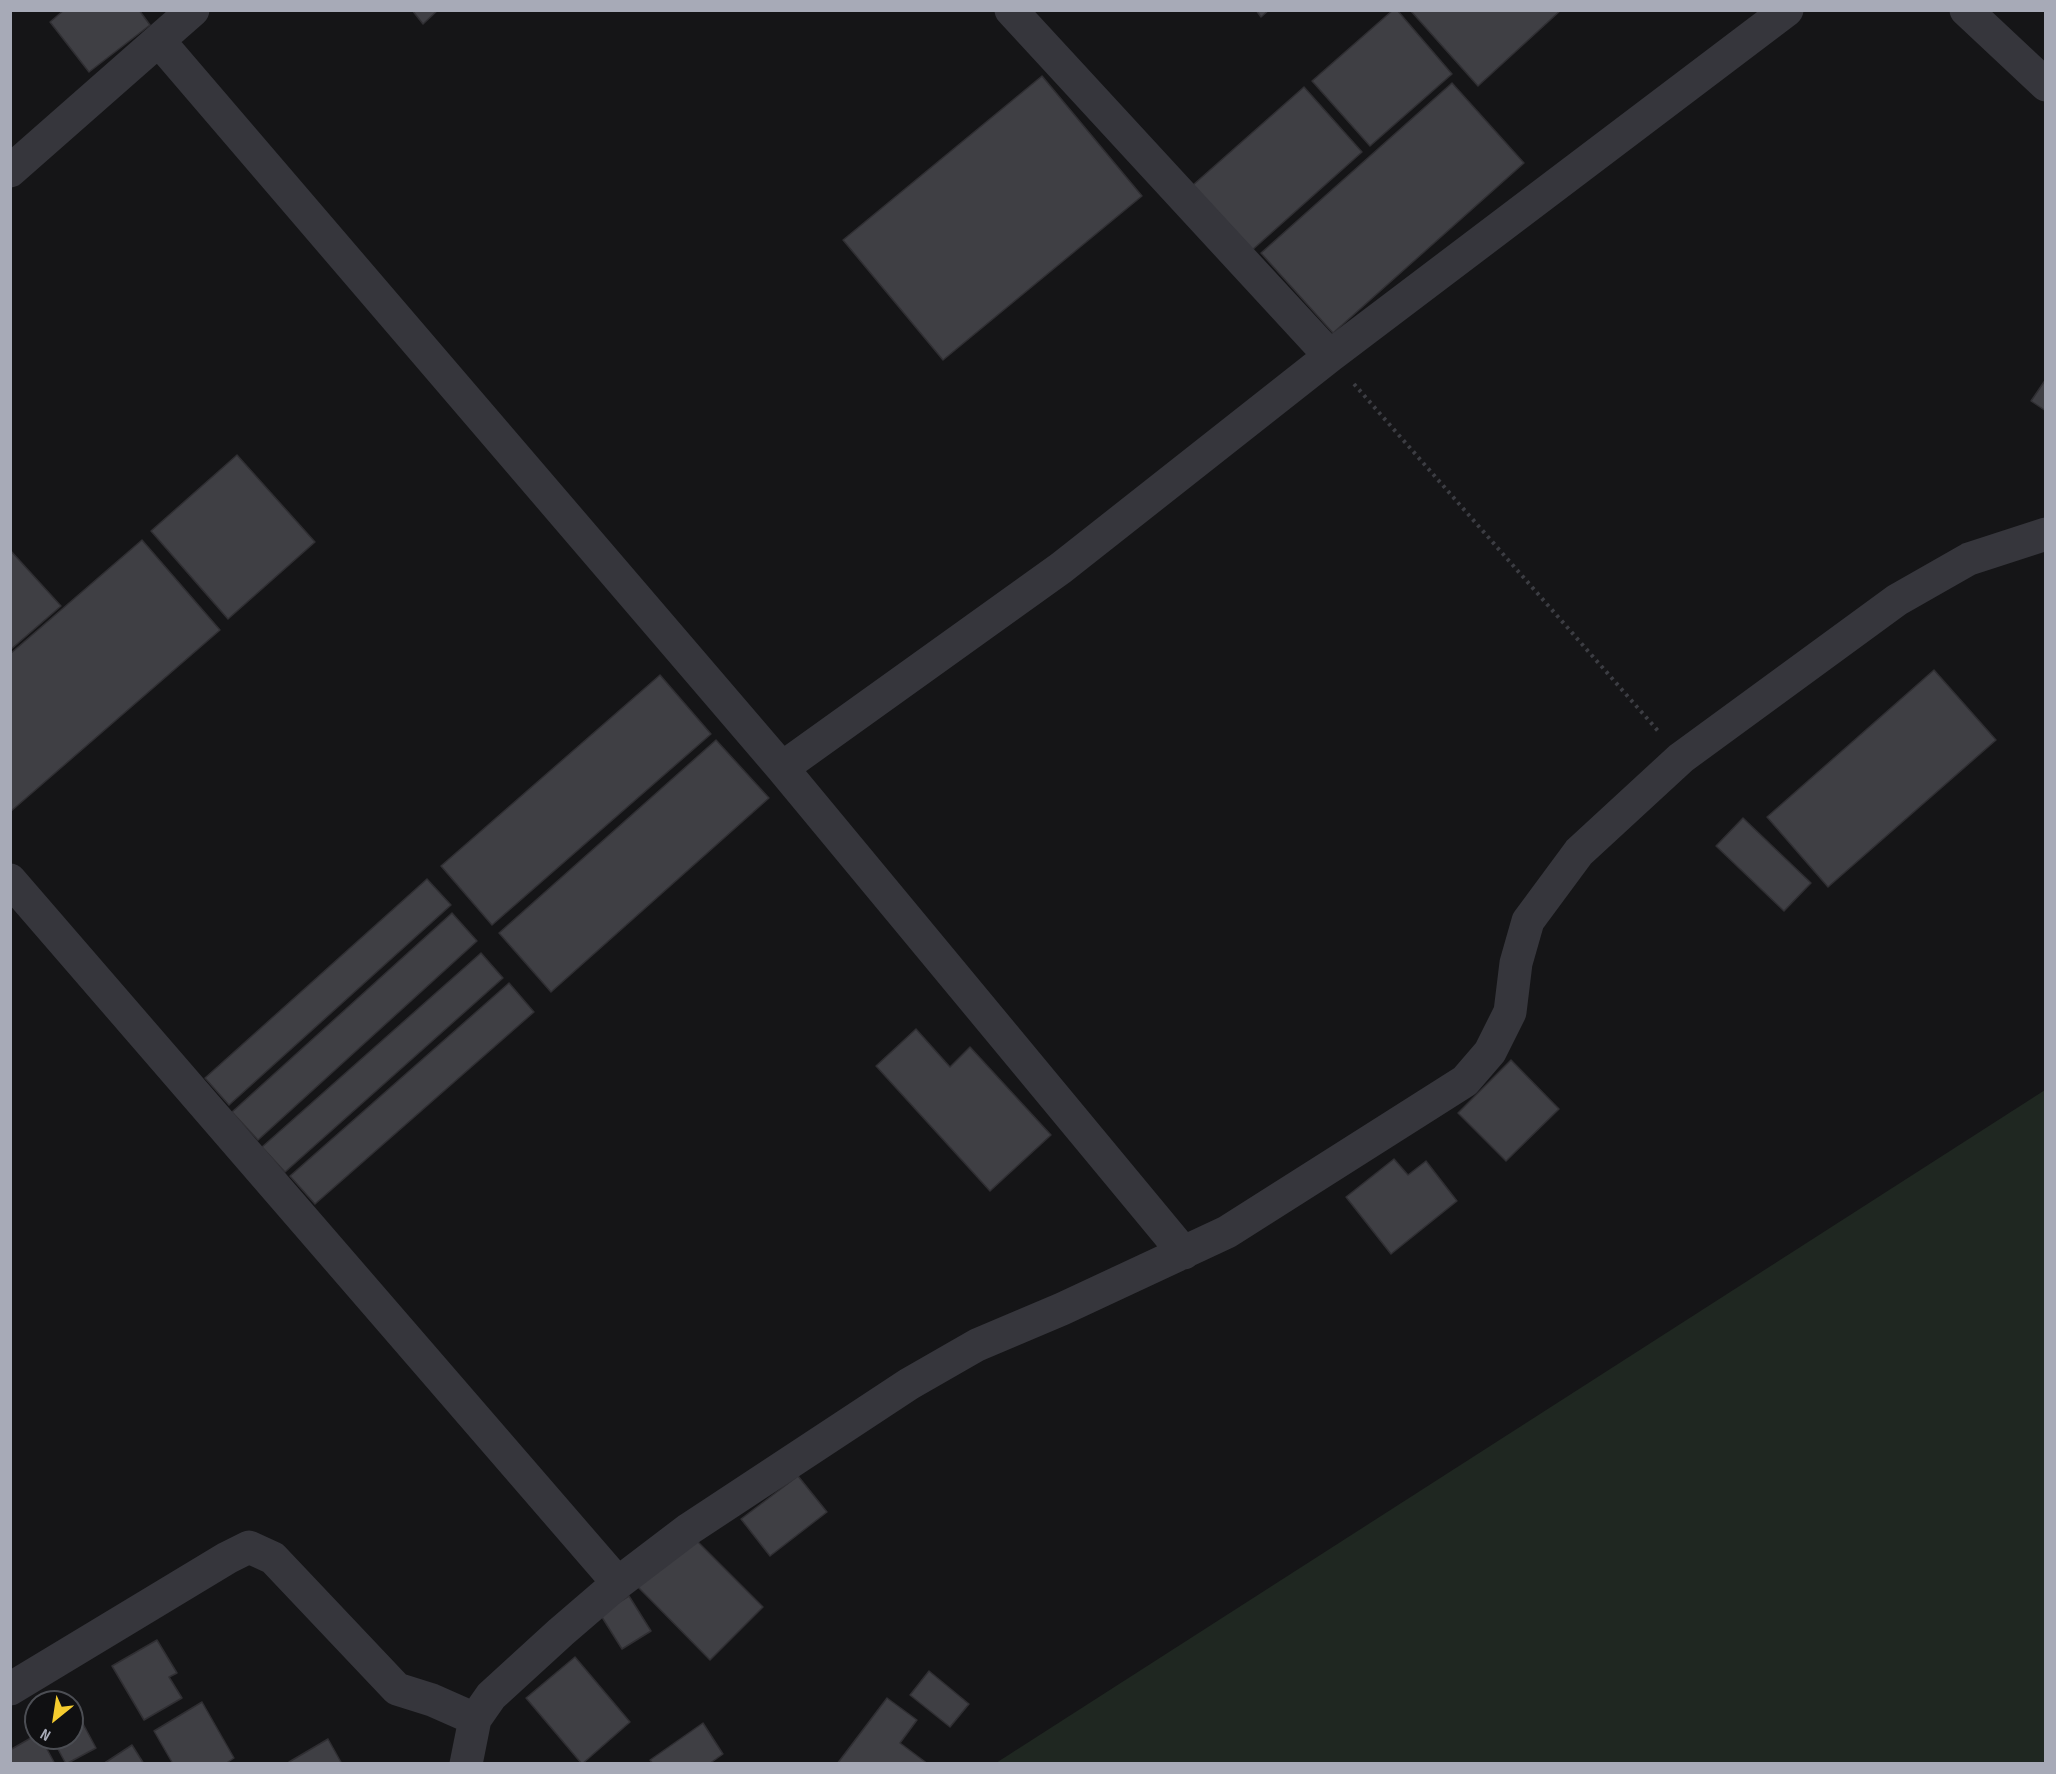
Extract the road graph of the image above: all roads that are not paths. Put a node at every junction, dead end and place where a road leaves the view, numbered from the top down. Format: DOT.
graph roads {
  1 [pos="1011,10"];
  2 [pos="1787,10"];
  3 [pos="1966,10"];
  4 [pos="176,21"];
  5 [pos="2046,85"];
  6 [pos="10,171"];
  7 [pos="1330,356"];
  8 [pos="2046,534"];
  9 [pos="782,768"];
  10 [pos="10,880"];
  11 [pos="1184,1253"];
  12 [pos="618,1584"];
  13 [pos="10,1689"];
  14 [pos="475,1719"];
  15 [pos="466,1764"];
  1 -- 7 [label="street"];
  2 -- 7 [label="street"];
  3 -- 5 [label="street"];
  4 -- 6 [label="street"];
  4 -- 9 [label="street"];
  7 -- 9 [label="street"];
  8 -- 11 [label="street"];
  9 -- 11 [label="street"];
  10 -- 12 [label="street"];
  11 -- 12 [label="street"];
  12 -- 14 [label="street"];
  13 -- 14 [label="street"];
  14 -- 15 [label="street"];
}
